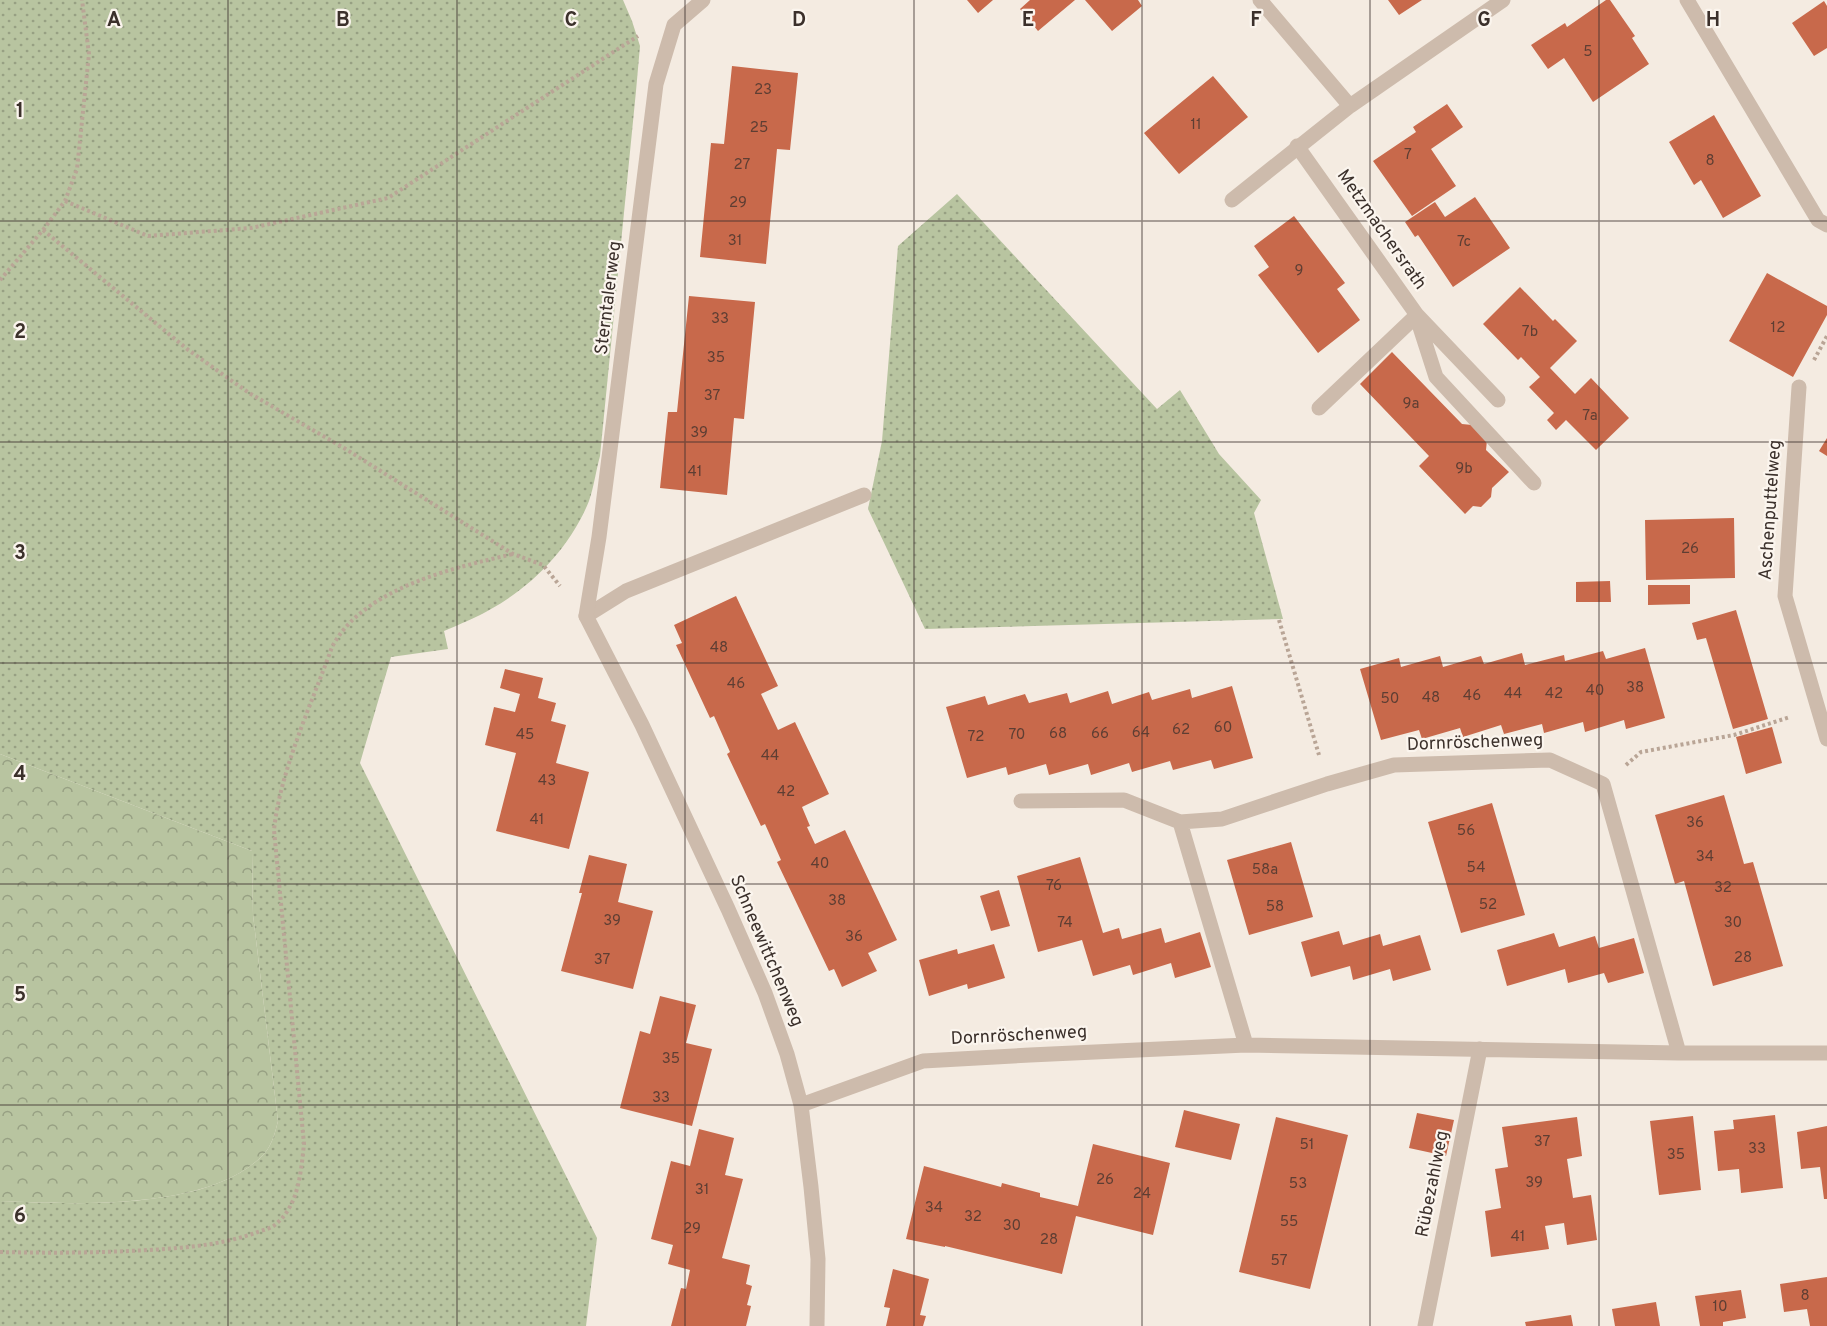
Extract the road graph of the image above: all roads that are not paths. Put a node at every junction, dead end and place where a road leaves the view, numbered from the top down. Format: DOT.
graph roads {
  1 [pos="703,0"];
  2 [pos="1260,0"];
  3 [pos="1503,0"];
  4 [pos="1687,0"];
  5 [pos="1350,106"];
  6 [pos="1297,146"];
  7 [pos="1232,200"];
  8 [pos="1827,225"];
  9 [pos="1417,315"];
  10 [pos="1799,387"];
  11 [pos="1498,400"];
  12 [pos="1319,408"];
  13 [pos="1534,483"];
  14 [pos="864,495"];
  15 [pos="585,616"];
  16 [pos="1827,739"];
  17 [pos="1021,801"];
  18 [pos="1180,822"];
  19 [pos="1246,1045"];
  20 [pos="1480,1049"];
  21 [pos="1678,1053"];
  22 [pos="1827,1053"];
  23 [pos="801,1105"];
  24 [pos="817,1326"];
  25 [pos="1425,1326"];
  1 -- 15 [label="street, Sterntalerweg"];
  2 -- 5 [label="street"];
  3 -- 5 [label="street"];
  4 -- 8 [label="street"];
  5 -- 6 [label="street"];
  6 -- 7 [label="street"];
  6 -- 9 [label="street, Metzmachersrath"];
  9 -- 11 [label="street"];
  9 -- 12 [label="street, Metzmachersrath"];
  9 -- 13 [label="street"];
  10 -- 16 [label="street, Aschenputtelweg"];
  14 -- 15 [label="street"];
  15 -- 23 [label="street, Schneewittchenweg"];
  17 -- 18 [label="street, Dornröschenweg"];
  18 -- 19 [label="street"];
  18 -- 21 [label="street, Dornröschenweg"];
  19 -- 20 [label="street, Dornröschenweg"];
  19 -- 23 [label="street, Dornröschenweg"];
  20 -- 21 [label="street, Dornröschenweg"];
  20 -- 25 [label="street, Rübezahlweg"];
  21 -- 22 [label="street, Dornröschenweg"];
  23 -- 24 [label="street, Schneewittchenweg"];
}
